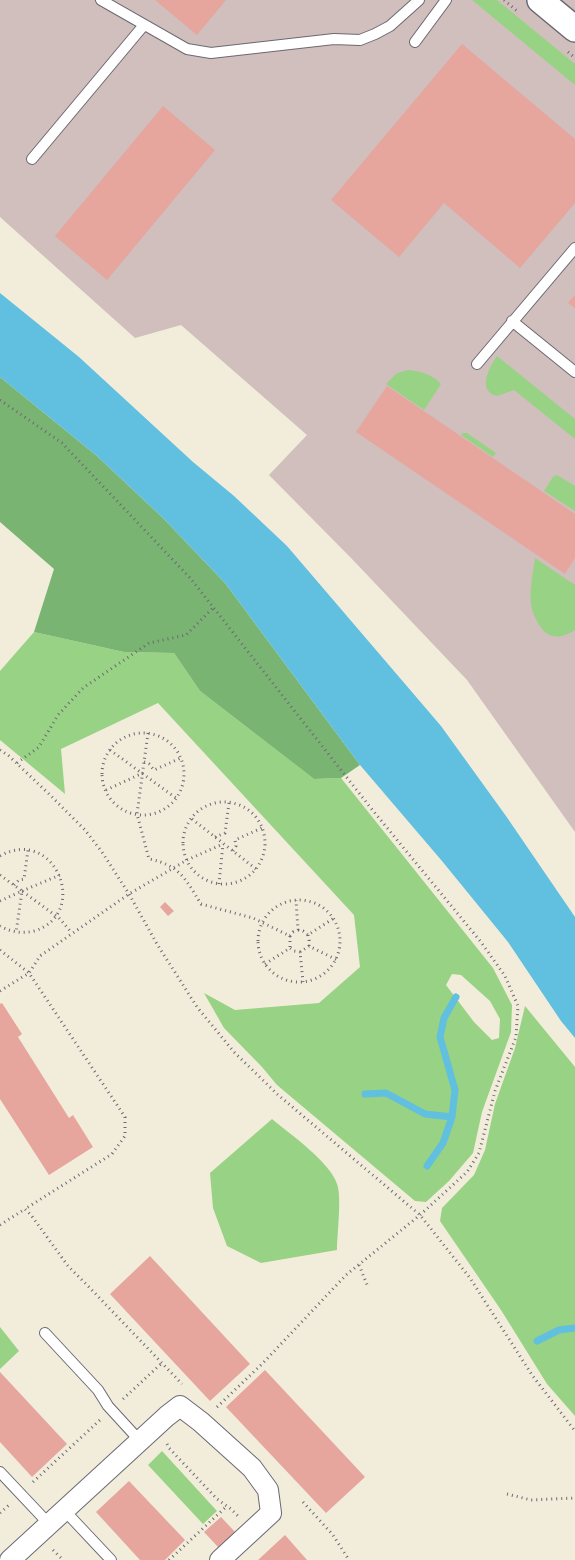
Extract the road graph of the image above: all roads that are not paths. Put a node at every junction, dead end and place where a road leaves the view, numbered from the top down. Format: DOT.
graph roads {
  1 [pos="101,0"];
  2 [pos="419,0"];
  3 [pos="446,0"];
  4 [pos="540,0"];
  5 [pos="144,25"];
  6 [pos="575,29"];
  7 [pos="415,42"];
  8 [pos="32,159"];
  9 [pos="575,248"];
  10 [pos="512,321"];
  11 [pos="477,364"];
  12 [pos="575,372"];
  13 [pos="45,1333"];
  14 [pos="140,1441"];
  15 [pos="0,1472"];
  16 [pos="64,1510"];
  17 [pos="49,1524"];
  18 [pos="10,1560"];
  19 [pos="111,1560"];
  20 [pos="220,1560"];
  1 -- 5 [label="lane"];
  2 -- 5 [label="lane"];
  3 -- 7 [label="lane"];
  4 -- 6 [label="street"];
  5 -- 8 [label="lane"];
  9 -- 10 [label="lane"];
  10 -- 11 [label="lane"];
  10 -- 12 [label="lane"];
  13 -- 14 [label="lane"];
  14 -- 16 [label="street"];
  14 -- 20 [label="street"];
  15 -- 17 [label="lane"];
  16 -- 17 [label="street"];
  16 -- 19 [label="lane"];
  17 -- 18 [label="street"];
}
